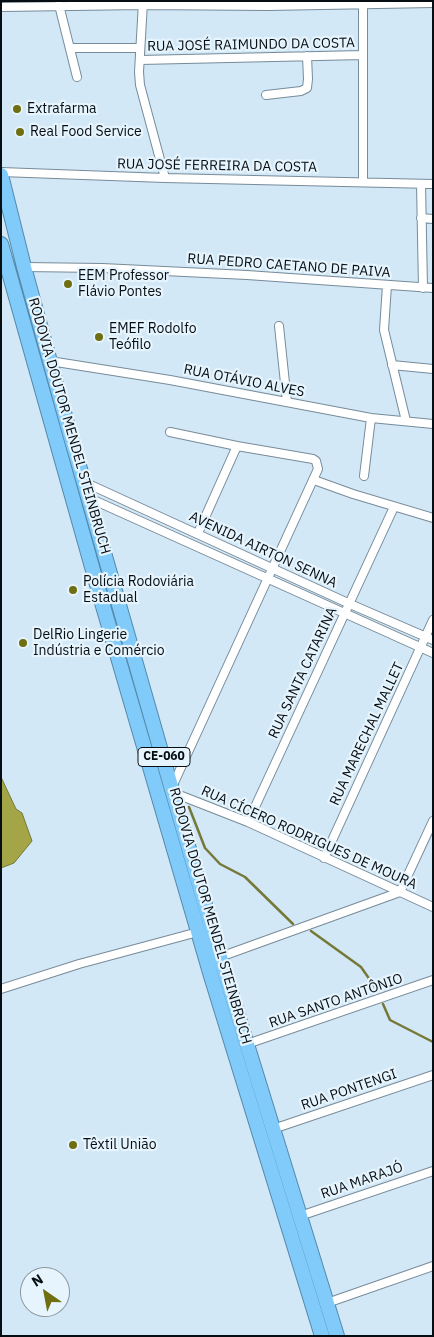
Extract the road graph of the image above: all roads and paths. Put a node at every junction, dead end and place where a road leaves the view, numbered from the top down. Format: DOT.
graph roads {
  1 [pos="396,2"];
  2 [pos="143,3"];
  3 [pos="268,3"];
  4 [pos="363,3"];
  5 [pos="433,3"];
  6 [pos="59,5"];
  7 [pos="1,7"];
  8 [pos="70,48"];
  9 [pos="140,48"];
  10 [pos="307,56"];
  11 [pos="363,56"];
  12 [pos="140,60"];
  13 [pos="77,77"];
  14 [pos="266,95"];
  15 [pos="1,174"];
  16 [pos="165,178"];
  17 [pos="363,182"];
  18 [pos="422,184"];
  19 [pos="433,184"];
  20 [pos="421,218"];
  21 [pos="433,219"];
  22 [pos="1,244"];
  23 [pos="24,267"];
  24 [pos="387,285"];
  25 [pos="423,288"];
  26 [pos="433,288"];
  27 [pos="279,326"];
  28 [pos="50,361"];
  29 [pos="392,365"];
  30 [pos="433,369"];
  31 [pos="287,402"];
  32 [pos="371,418"];
  33 [pos="406,420"];
  34 [pos="433,424"];
  35 [pos="170,432"];
  36 [pos="237,446"];
  37 [pos="364,476"];
  38 [pos="314,480"];
  39 [pos="84,482"];
  40 [pos="89,498"];
  41 [pos="394,507"];
  42 [pos="433,518"];
  43 [pos="198,534"];
  44 [pos="213,540"];
  45 [pos="208,552"];
  46 [pos="272,568"];
  47 [pos="268,578"];
  48 [pos="350,604"];
  49 [pos="345,613"];
  50 [pos="433,620"];
  51 [pos="429,638"];
  52 [pos="420,648"];
  53 [pos="433,654"];
  54 [pos="173,790"];
  55 [pos="433,821"];
  56 [pos="248,822"];
  57 [pos="324,858"];
  58 [pos="400,892"];
  59 [pos="433,907"];
  60 [pos="198,932"];
  61 [pos="220,957"];
  62 [pos="433,980"];
  63 [pos="1,989"];
  64 [pos="247,1044"];
  65 [pos="433,1075"];
  66 [pos="274,1129"];
  67 [pos="433,1171"];
  68 [pos="300,1216"];
  69 [pos="433,1266"];
  70 [pos="327,1303"];
  71 [pos="322,1336"];
  72 [pos="338,1336"];
  1 -- 4 [label="street"];
  1 -- 5 [label="street"];
  2 -- 3 [label="street"];
  2 -- 6 [label="street"];
  2 -- 9 [label="street"];
  3 -- 4 [label="street"];
  4 -- 11 [label="street"];
  6 -- 7 [label="street"];
  6 -- 8 [label="street"];
  8 -- 9 [label="street"];
  8 -- 13 [label="street"];
  9 -- 12 [label="street"];
  10 -- 11 [label="street, RUA JOSÉ RAIMUNDO DA COSTA"];
  10 -- 12 [label="street, RUA JOSÉ RAIMUNDO DA COSTA"];
  10 -- 14 [label="street"];
  11 -- 17 [label="street"];
  12 -- 16 [label="street"];
  15 -- 16 [label="street, RUA JOSÉ FERREIRA DA COSTA"];
  15 -- 23 [label="highway, RODOVIA DOUTOR MENDEL STEINBRUCH / CE-060"];
  16 -- 17 [label="street, RUA JOSÉ FERREIRA DA COSTA"];
  17 -- 18 [label="street, RUA JOSÉ FERREIRA DA COSTA"];
  18 -- 19 [label="street, RUA JOSÉ FERREIRA DA COSTA"];
  18 -- 20 [label="street"];
  20 -- 21 [label="street"];
  20 -- 25 [label="street"];
  22 -- 60 [label="highway, RODOVIA DOUTOR MENDEL STEINBRUCH / CE-060"];
  23 -- 24 [label="street, RUA PEDRO CAETANO DE PAIVA"];
  23 -- 28 [label="highway, RODOVIA DOUTOR MENDEL STEINBRUCH / CE-060"];
  24 -- 25 [label="street, RUA PEDRO CAETANO DE PAIVA"];
  24 -- 29 [label="street"];
  25 -- 26 [label="street, RUA PEDRO CAETANO DE PAIVA"];
  27 -- 31 [label="street"];
  28 -- 31 [label="street, RUA OTÁVIO ALVES"];
  28 -- 39 [label="highway, RODOVIA DOUTOR MENDEL STEINBRUCH / CE-060"];
  29 -- 30 [label="street"];
  29 -- 33 [label="street"];
  31 -- 32 [label="street, RUA OTÁVIO ALVES"];
  32 -- 33 [label="street, RUA OTÁVIO ALVES"];
  32 -- 37 [label="street"];
  33 -- 34 [label="street, RUA OTÁVIO ALVES"];
  35 -- 36 [label="street"];
  36 -- 38 [label="street"];
  36 -- 43 [label="street"];
  38 -- 41 [label="street"];
  38 -- 46 [label="street"];
  39 -- 40 [label="highway, RODOVIA DOUTOR MENDEL STEINBRUCH / CE-060"];
  39 -- 43 [label="street, AVENIDA AIRTON SENNA"];
  40 -- 45 [label="street, AVENIDA AIRTON SENNA"];
  40 -- 54 [label="highway, RODOVIA DOUTOR MENDEL STEINBRUCH / CE-060"];
  41 -- 42 [label="street"];
  41 -- 48 [label="street, RUA SANTA CATARINA"];
  43 -- 44 [label="street, AVENIDA AIRTON SENNA"];
  44 -- 45 [label="street"];
  44 -- 46 [label="street, AVENIDA AIRTON SENNA"];
  45 -- 47 [label="street, AVENIDA AIRTON SENNA"];
  46 -- 47 [label="street"];
  46 -- 48 [label="street, AVENIDA AIRTON SENNA"];
  47 -- 49 [label="street, AVENIDA AIRTON SENNA"];
  47 -- 54 [label="street"];
  48 -- 49 [label="street, RUA SANTA CATARINA"];
  48 -- 51 [label="street, AVENIDA AIRTON SENNA"];
  49 -- 52 [label="street, AVENIDA AIRTON SENNA"];
  49 -- 56 [label="street, RUA SANTA CATARINA"];
  50 -- 51 [label="street, RUA MARECHAL MALLET"];
  51 -- 52 [label="street, RUA MARECHAL MALLET"];
  52 -- 53 [label="street, AVENIDA AIRTON SENNA"];
  52 -- 57 [label="street, RUA MARECHAL MALLET"];
  54 -- 56 [label="street, RUA CÍCERO RODRIGUES DE MOURA"];
  54 -- 61 [label="highway, RODOVIA DOUTOR MENDEL STEINBRUCH / CE-060"];
  55 -- 58 [label="street"];
  56 -- 57 [label="street, RUA CÍCERO RODRIGUES DE MOURA"];
  57 -- 58 [label="street, RUA CÍCERO RODRIGUES DE MOURA"];
  58 -- 59 [label="street, RUA CÍCERO RODRIGUES DE MOURA"];
  58 -- 61 [label="street"];
  60 -- 63 [label="street"];
  60 -- 71 [label="highway, RODOVIA DOUTOR MENDEL STEINBRUCH / CE-060"];
  61 -- 64 [label="highway, RODOVIA DOUTOR MENDEL STEINBRUCH / CE-060"];
  62 -- 64 [label="street, RUA SANTO ANTÔNIO"];
  64 -- 66 [label="highway, RODOVIA DOUTOR MENDEL STEINBRUCH / CE-060"];
  65 -- 66 [label="street, RUA PONTENGI"];
  66 -- 68 [label="highway, RODOVIA DOUTOR MENDEL STEINBRUCH / CE-060"];
  67 -- 68 [label="street, RUA MARAJÓ"];
  68 -- 70 [label="highway, RODOVIA DOUTOR MENDEL STEINBRUCH / CE-060"];
  69 -- 70 [label="street"];
  70 -- 72 [label="highway, RODOVIA DOUTOR MENDEL STEINBRUCH / CE-060"];
}
